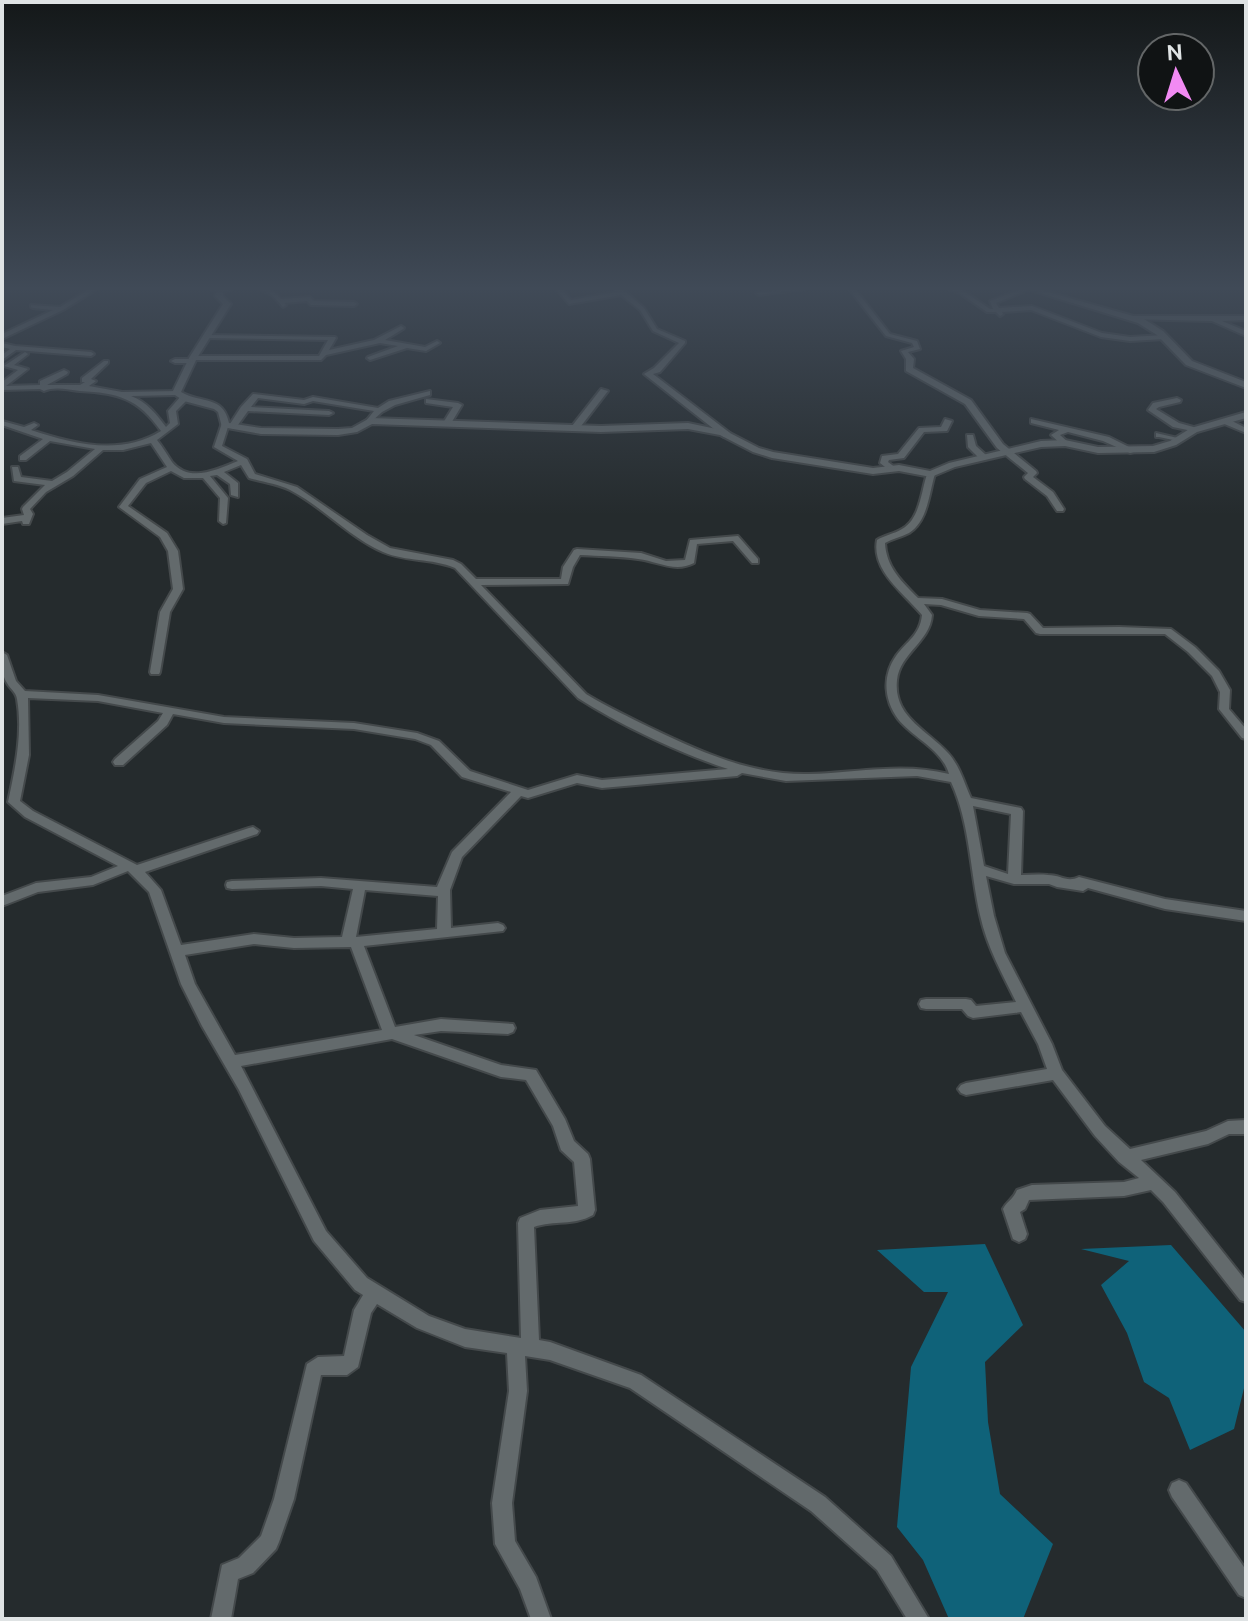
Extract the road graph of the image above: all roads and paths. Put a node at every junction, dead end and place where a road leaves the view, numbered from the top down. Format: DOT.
graph roads {
  1 [pos="7,365"];
  2 [pos="103,365"];
  3 [pos="190,365"];
  4 [pos="662,365"];
  5 [pos="909,365"];
  6 [pos="1196,365"];
  7 [pos="64,372"];
  8 [pos="1215,373"];
  9 [pos="1204,376"];
  10 [pos="1246,385"];
  11 [pos="2,386"];
  12 [pos="44,389"];
  13 [pos="79,389"];
  14 [pos="604,391"];
  15 [pos="124,394"];
  16 [pos="180,396"];
  17 [pos="1177,400"];
  18 [pos="336,402"];
  19 [pos="244,409"];
  20 [pos="379,410"];
  21 [pos="329,413"];
  22 [pos="1246,415"];
  23 [pos="370,421"];
  24 [pos="948,421"];
  25 [pos="1034,421"];
  26 [pos="1225,421"];
  27 [pos="2,423"];
  28 [pos="447,423"];
  29 [pos="34,425"];
  30 [pos="228,426"];
  31 [pos="575,428"];
  32 [pos="1065,429"];
  33 [pos="25,430"];
  34 [pos="1194,430"];
  35 [pos="1246,431"];
  36 [pos="165,432"];
  37 [pos="316,433"];
  38 [pos="727,435"];
  39 [pos="1159,435"];
  40 [pos="970,437"];
  41 [pos="49,438"];
  42 [pos="1178,439"];
  43 [pos="154,442"];
  44 [pos="1065,443"];
  45 [pos="102,447"];
  46 [pos="1006,451"];
  47 [pos="1133,451"];
  48 [pos="983,457"];
  49 [pos="23,458"];
  50 [pos="244,461"];
  51 [pos="173,467"];
  52 [pos="892,468"];
  53 [pos="15,469"];
  54 [pos="222,471"];
  55 [pos="204,474"];
  56 [pos="931,474"];
  57 [pos="52,484"];
  58 [pos="235,495"];
  59 [pos="1060,509"];
  60 [pos="2,521"];
  61 [pos="223,521"];
  62 [pos="755,561"];
  63 [pos="474,582"];
  64 [pos="914,601"];
  65 [pos="2,655"];
  66 [pos="155,672"];
  67 [pos="13,692"];
  68 [pos="170,710"];
  69 [pos="1246,736"];
  70 [pos="119,762"];
  71 [pos="744,772"];
  72 [pos="956,779"];
  73 [pos="518,792"];
  74 [pos="966,801"];
  75 [pos="253,831"];
  76 [pos="133,868"];
  77 [pos="978,869"];
  78 [pos="1014,880"];
  79 [pos="232,885"];
  80 [pos="360,885"];
  81 [pos="444,890"];
  82 [pos="2,901"];
  83 [pos="1246,916"];
  84 [pos="498,928"];
  85 [pos="444,933"];
  86 [pos="352,942"];
  87 [pos="176,951"];
  88 [pos="926,1004"];
  89 [pos="1026,1006"];
  90 [pos="508,1028"];
  91 [pos="390,1033"];
  92 [pos="231,1062"];
  93 [pos="1056,1073"];
  94 [pos="966,1089"];
  95 [pos="1246,1127"];
  96 [pos="1125,1157"];
  97 [pos="1154,1182"];
  98 [pos="1019,1234"];
  99 [pos="375,1292"];
  100 [pos="1246,1294"];
  101 [pos="523,1347"];
  102 [pos="1179,1490"];
  103 [pos="1246,1588"];
  104 [pos="221,1619"];
  105 [pos="541,1619"];
  106 [pos="919,1619"];
  1 -- 11 [label="street"];
  2 -- 13 [label="street"];
  3 -- 16 [label="street"];
  4 -- 38 [label="street"];
  5 -- 46 [label="street"];
  6 -- 8 [label="street"];
  7 -- 12 [label="street"];
  8 -- 9 [label="street"];
  8 -- 10 [label="street"];
  11 -- 12 [label="street"];
  12 -- 13 [label="street"];
  13 -- 15 [label="street"];
  14 -- 31 [label="street"];
  15 -- 16 [label="street"];
  15 -- 36 [label="street"];
  16 -- 30 [label="street"];
  16 -- 36 [label="street"];
  17 -- 34 [label="street"];
  18 -- 19 [label="street"];
  18 -- 20 [label="street"];
  18 -- 21 [label="street"];
  19 -- 21 [label="street"];
  19 -- 30 [label="street"];
  20 -- 23 [label="street"];
  20 -- 28 [label="street"];
  21 -- 37 [label="street"];
  22 -- 26 [label="street"];
  23 -- 28 [label="street"];
  23 -- 37 [label="street"];
  24 -- 52 [label="street"];
  25 -- 32 [label="street"];
  26 -- 34 [label="street"];
  26 -- 35 [label="street"];
  27 -- 33 [label="street"];
  28 -- 31 [label="street"];
  29 -- 33 [label="street"];
  30 -- 37 [label="street"];
  30 -- 50 [label="street"];
  31 -- 38 [label="street"];
  32 -- 44 [label="street"];
  32 -- 47 [label="street"];
  33 -- 41 [label="street"];
  34 -- 42 [label="street"];
  36 -- 43 [label="street"];
  38 -- 52 [label="street"];
  39 -- 42 [label="street"];
  40 -- 48 [label="street"];
  41 -- 45 [label="street"];
  41 -- 49 [label="street"];
  42 -- 47 [label="street"];
  43 -- 45 [label="street"];
  43 -- 51 [label="street"];
  44 -- 46 [label="street"];
  44 -- 47 [label="street"];
  45 -- 57 [label="street"];
  46 -- 48 [label="street"];
  46 -- 59 [label="street"];
  48 -- 56 [label="street"];
  50 -- 54 [label="street"];
  50 -- 63 [label="street"];
  51 -- 55 [label="street"];
  51 -- 66 [label="street"];
  52 -- 56 [label="street"];
  53 -- 57 [label="street"];
  54 -- 55 [label="street"];
  54 -- 58 [label="street"];
  55 -- 61 [label="street"];
  56 -- 64 [label="street"];
  57 -- 60 [label="street"];
  62 -- 63 [label="street"];
  63 -- 71 [label="street"];
  64 -- 69 [label="street"];
  64 -- 72 [label="street"];
  65 -- 67 [label="street"];
  67 -- 68 [label="street"];
  67 -- 76 [label="street"];
  68 -- 70 [label="street"];
  68 -- 73 [label="street"];
  71 -- 72 [label="street"];
  71 -- 73 [label="street"];
  72 -- 74 [label="street"];
  73 -- 81 [label="street"];
  74 -- 77 [label="street"];
  74 -- 78 [label="street"];
  75 -- 76 [label="street"];
  76 -- 82 [label="street"];
  76 -- 87 [label="street"];
  77 -- 78 [label="street"];
  77 -- 89 [label="street"];
  78 -- 83 [label="street"];
  79 -- 80 [label="street"];
  80 -- 81 [label="street"];
  80 -- 86 [label="street"];
  81 -- 85 [label="street"];
  84 -- 85 [label="street"];
  85 -- 86 [label="street"];
  86 -- 87 [label="street"];
  86 -- 91 [label="street"];
  87 -- 92 [label="street"];
  88 -- 89 [label="street"];
  89 -- 93 [label="street"];
  90 -- 91 [label="street"];
  91 -- 92 [label="street"];
  91 -- 101 [label="street"];
  92 -- 99 [label="street"];
  93 -- 94 [label="street"];
  93 -- 96 [label="street"];
  95 -- 96 [label="street"];
  96 -- 97 [label="street"];
  97 -- 98 [label="street"];
  97 -- 100 [label="street"];
  99 -- 101 [label="street"];
  99 -- 104 [label="street"];
  101 -- 105 [label="street"];
  101 -- 106 [label="street"];
  102 -- 103 [label="street"];
}
